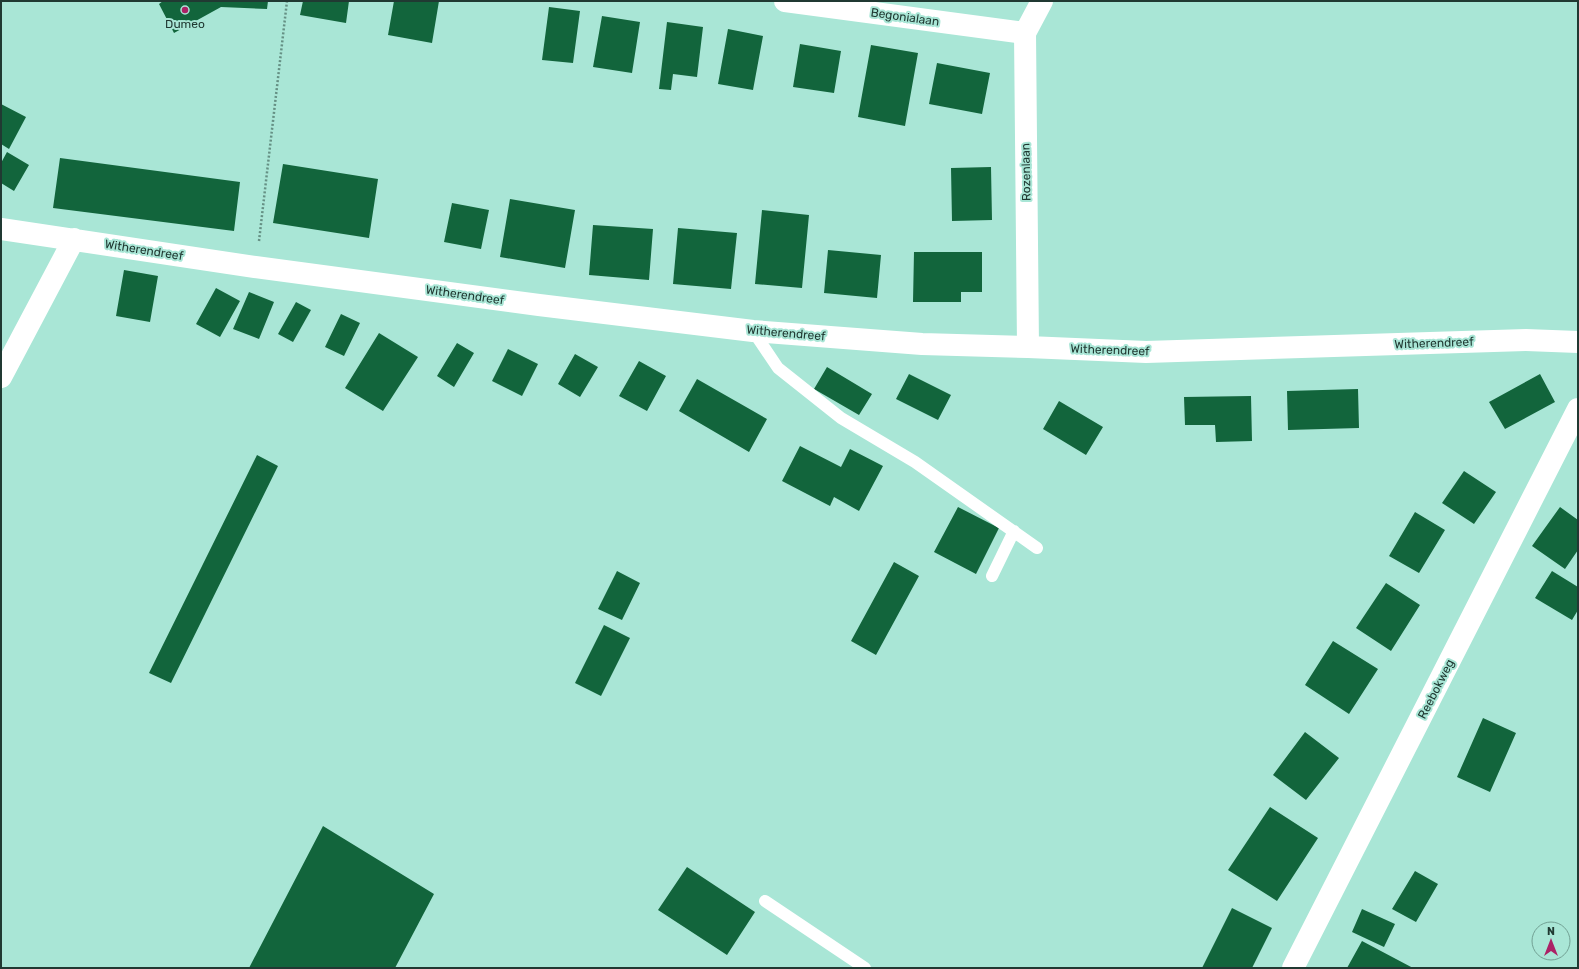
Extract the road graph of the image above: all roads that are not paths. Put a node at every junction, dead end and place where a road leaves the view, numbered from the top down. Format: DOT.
graph roads {
  1 [pos="785,1"];
  2 [pos="1042,1"];
  3 [pos="1025,33"];
  4 [pos="1,229"];
  5 [pos="74,239"];
  6 [pos="753,331"];
  7 [pos="1578,342"];
  8 [pos="1028,347"];
  9 [pos="1,377"];
  10 [pos="1578,409"];
  11 [pos="1014,531"];
  12 [pos="1037,548"];
  13 [pos="992,576"];
  14 [pos="765,901"];
  15 [pos="865,968"];
  16 [pos="1294,968"];
  1 -- 3 [label="street, Begonialaan"];
  2 -- 3 [label="street, Rozenlaan"];
  3 -- 8 [label="street, Rozenlaan"];
  4 -- 5 [label="street, Witherendreef"];
  5 -- 6 [label="street, Witherendreef"];
  5 -- 9 [label="street"];
  6 -- 8 [label="street, Witherendreef"];
  6 -- 11 [label="lane"];
  7 -- 8 [label="street, Witherendreef"];
  10 -- 16 [label="street, Reebokweg"];
  11 -- 12 [label="lane"];
  11 -- 13 [label="lane"];
  14 -- 15 [label="lane"];
}
